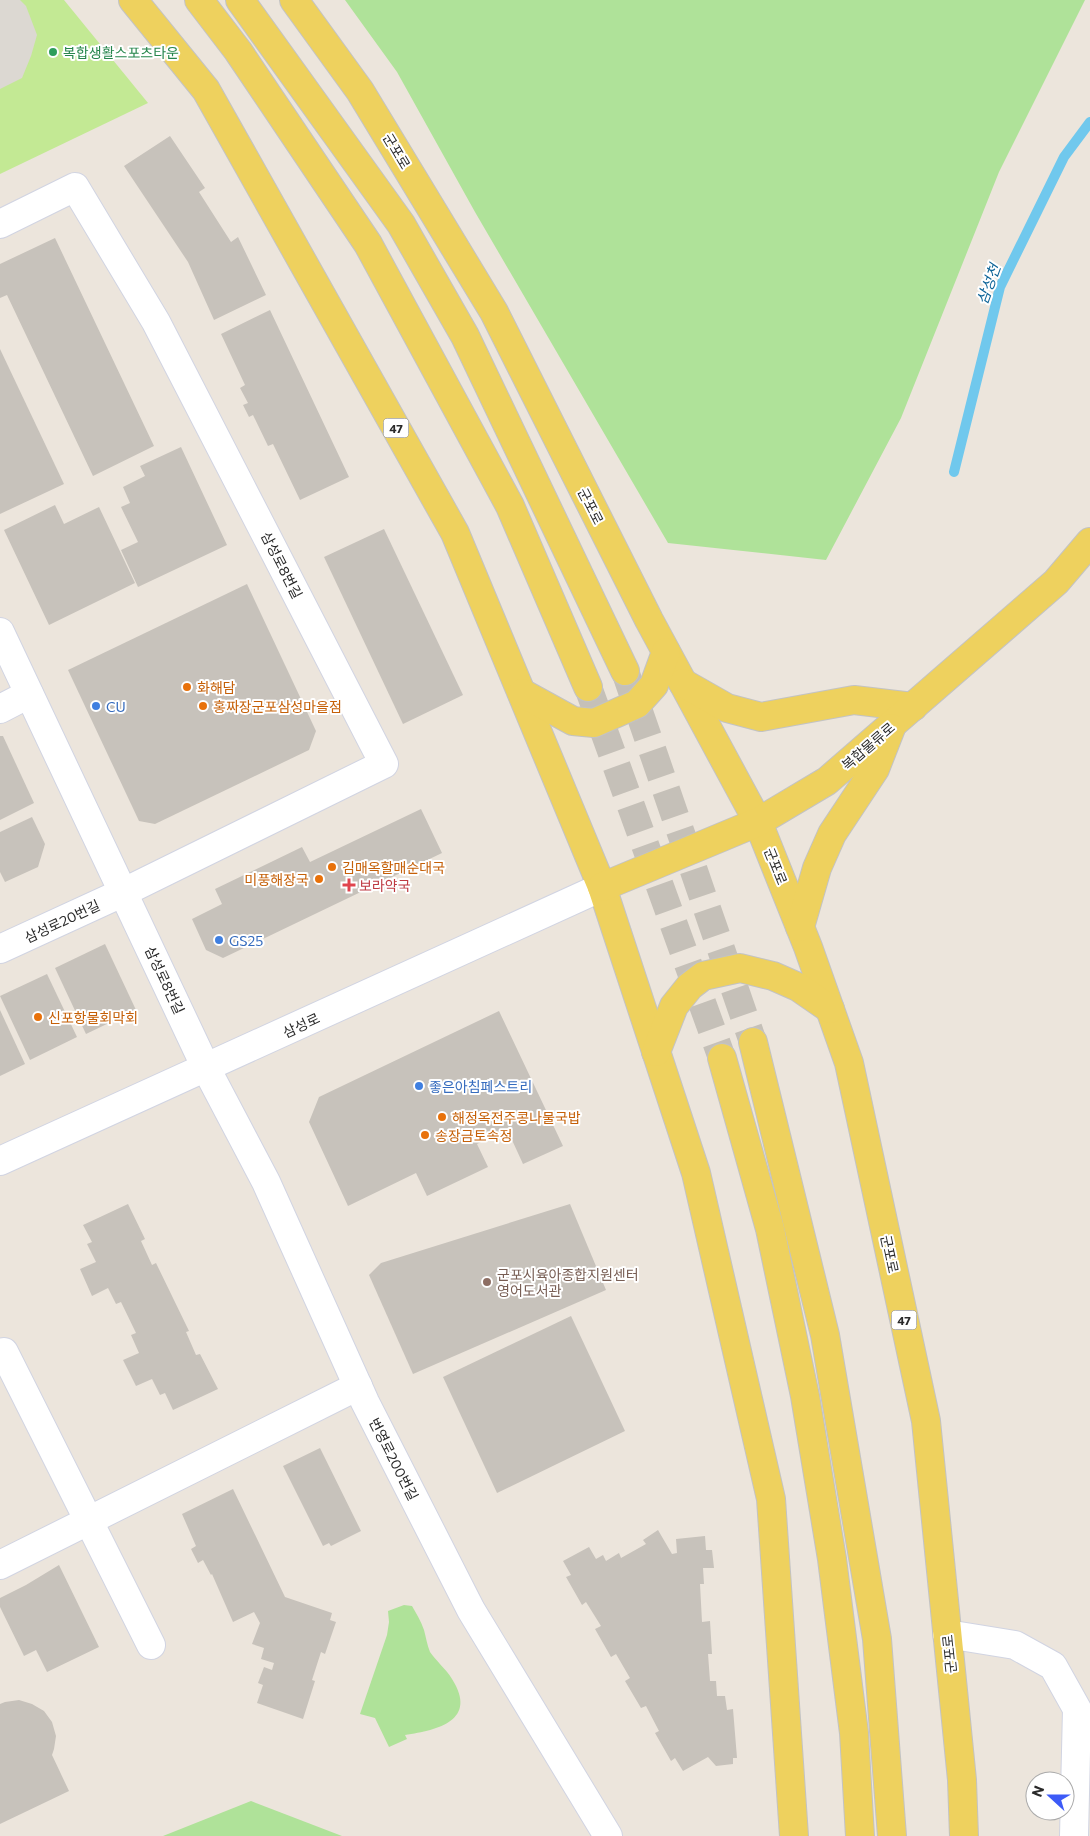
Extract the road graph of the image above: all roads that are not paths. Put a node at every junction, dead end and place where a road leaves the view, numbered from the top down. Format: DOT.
graph roads {
  1 [pos="133,0"];
  2 [pos="199,0"];
  3 [pos="240,0"];
  4 [pos="294,0"];
  5 [pos="0,224"];
  6 [pos="1090,542"];
  7 [pos="0,632"];
  8 [pos="666,652"];
  9 [pos="625,672"];
  10 [pos="683,683"];
  11 [pos="588,687"];
  12 [pos="522,693"];
  13 [pos="29,694"];
  14 [pos="0,709"];
  15 [pos="903,716"];
  16 [pos="758,822"];
  17 [pos="602,887"];
  18 [pos="124,892"];
  19 [pos="800,927"];
  20 [pos="0,949"];
  21 [pos="830,1009"];
  22 [pos="753,1042"];
  23 [pos="656,1052"];
  24 [pos="722,1058"];
  25 [pos="206,1068"];
  26 [pos="0,1161"];
  27 [pos="4,1352"];
  28 [pos="358,1386"];
  29 [pos="89,1520"];
  30 [pos="0,1565"];
  31 [pos="947,1634"];
  32 [pos="151,1645"];
  33 [pos="608,1836"];
  34 [pos="794,1836"];
  35 [pos="860,1836"];
  36 [pos="892,1836"];
  37 [pos="964,1836"];
  38 [pos="1074,1836"];
  1 -- 12 [label="main road, 47"];
  2 -- 11 [label="main road"];
  3 -- 9 [label="main road"];
  4 -- 8 [label="main road, 군포로 / 47"];
  5 -- 18 [label="street, 삼성로8번길"];
  6 -- 15 [label="main road, 복합물류로"];
  7 -- 13 [label="street, 삼성로8번길"];
  8 -- 10 [label="main road, 군포로 / 47"];
  8 -- 12 [label="main road"];
  10 -- 15 [label="main road"];
  10 -- 16 [label="main road, 군포로 / 47"];
  12 -- 17 [label="main road, 47"];
  13 -- 14 [label="street"];
  13 -- 18 [label="street, 삼성로8번길"];
  15 -- 16 [label="main road, 복합물류로"];
  15 -- 19 [label="main road"];
  16 -- 17 [label="main road, 복합물류로"];
  16 -- 19 [label="main road, 군포로 / 47"];
  17 -- 23 [label="main road, 47"];
  17 -- 25 [label="street, 삼성로"];
  18 -- 20 [label="street, 삼성로20번길"];
  18 -- 25 [label="street, 삼성로8번길"];
  19 -- 21 [label="main road, 군포로 / 47"];
  21 -- 23 [label="main road"];
  21 -- 31 [label="main road, 군포로 / 47"];
  22 -- 36 [label="main road"];
  23 -- 34 [label="main road, 47"];
  24 -- 35 [label="main road"];
  25 -- 26 [label="street, 삼성로"];
  25 -- 28 [label="street, 번영로200번길"];
  27 -- 29 [label="street"];
  28 -- 29 [label="street"];
  28 -- 33 [label="street, 번영로200번길"];
  29 -- 30 [label="street"];
  29 -- 32 [label="street"];
  31 -- 37 [label="main road, 군포로 / 47"];
  31 -- 38 [label="street"];
}
